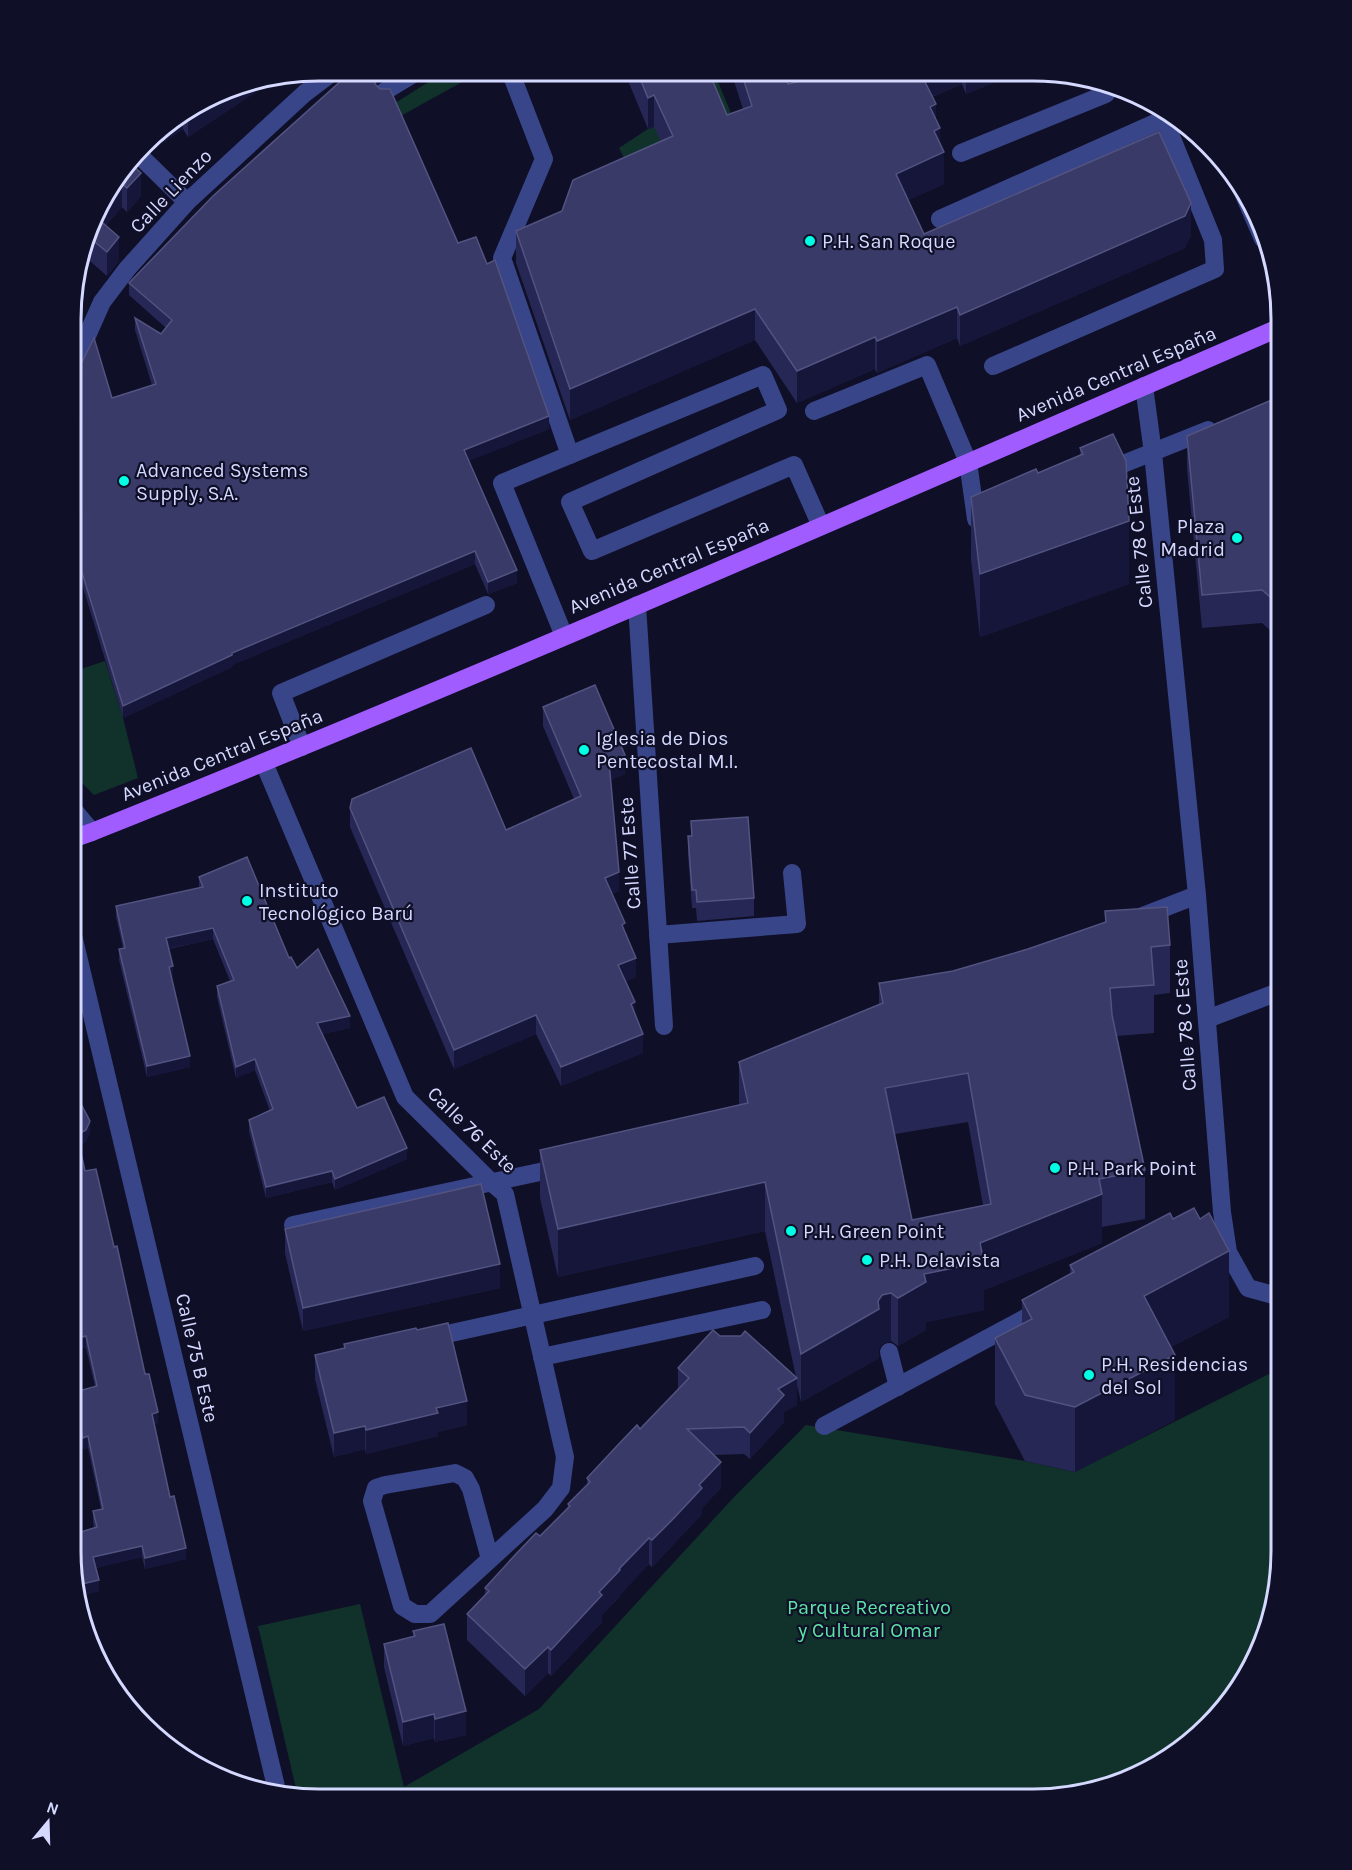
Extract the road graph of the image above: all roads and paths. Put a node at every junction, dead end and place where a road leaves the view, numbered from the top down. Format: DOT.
graph roads {
  1 [pos="320,81"];
  2 [pos="402,81"];
  3 [pos="514,81"];
  4 [pos="385,91"];
  5 [pos="1105,92"];
  6 [pos="1162,119"];
  7 [pos="1171,125"];
  8 [pos="961,153"];
  9 [pos="143,159"];
  10 [pos="187,202"];
  11 [pos="940,219"];
  12 [pos="81,328"];
  13 [pos="1271,331"];
  14 [pos="88,333"];
  15 [pos="81,349"];
  16 [pos="993,366"];
  17 [pos="1144,386"];
  18 [pos="814,411"];
  19 [pos="1228,421"];
  20 [pos="1153,453"];
  21 [pos="570,455"];
  22 [pos="968,462"];
  23 [pos="1087,478"];
  24 [pos="988,517"];
  25 [pos="820,526"];
  26 [pos="486,605"];
  27 [pos="637,605"];
  28 [pos="564,636"];
  29 [pos="302,747"];
  30 [pos="264,764"];
  31 [pos="81,819"];
  32 [pos="92,832"];
  33 [pos="81,835"];
  34 [pos="792,873"];
  35 [pos="1197,895"];
  36 [pos="1130,921"];
  37 [pos="658,935"];
  38 [pos="81,970"];
  39 [pos="1271,996"];
  40 [pos="1207,1019"];
  41 [pos="664,1026"];
  42 [pos="584,1162"];
  43 [pos="491,1182"];
  44 [pos="1222,1212"];
  45 [pos="1201,1223"];
  46 [pos="292,1225"];
  47 [pos="755,1266"];
  48 [pos="1271,1294"];
  49 [pos="1055,1302"];
  50 [pos="762,1310"];
  51 [pos="532,1315"];
  52 [pos="416,1341"];
  53 [pos="889,1352"];
  54 [pos="542,1357"];
  55 [pos="898,1387"];
  56 [pos="824,1426"];
  57 [pos="490,1559"];
  58 [pos="275,1784"];
  1 -- 10 [label="street, Calle Lienzo"];
  2 -- 4 [label="street"];
  3 -- 21 [label="street"];
  5 -- 8 [label="street"];
  6 -- 11 [label="street"];
  7 -- 16 [label="street"];
  9 -- 10 [label="street"];
  10 -- 14 [label="street, Calle Lienzo"];
  12 -- 14 [label="street"];
  13 -- 17 [label="main road, Avenida Central España"];
  14 -- 15 [label="street, Calle Lienzo"];
  17 -- 20 [label="street, Calle 78 C Este"];
  17 -- 22 [label="main road, Avenida Central España"];
  18 -- 22 [label="street"];
  19 -- 20 [label="street"];
  20 -- 23 [label="street"];
  20 -- 35 [label="street, Calle 78 C Este"];
  21 -- 25 [label="street"];
  21 -- 28 [label="street"];
  22 -- 24 [label="street"];
  22 -- 25 [label="main road, Avenida Central España"];
  25 -- 27 [label="main road, Avenida Central España"];
  26 -- 29 [label="street"];
  27 -- 28 [label="main road, Avenida Central España"];
  27 -- 37 [label="street, Calle 77 Este"];
  28 -- 29 [label="main road, Avenida Central España"];
  29 -- 30 [label="main road, Avenida Central España"];
  30 -- 32 [label="main road, Avenida Central España"];
  30 -- 43 [label="street, Calle 76 Este"];
  31 -- 32 [label="street"];
  32 -- 33 [label="main road, Avenida Central España"];
  34 -- 37 [label="street"];
  35 -- 36 [label="street"];
  35 -- 40 [label="street, Calle 78 C Este"];
  37 -- 41 [label="street, Calle 77 Este"];
  38 -- 58 [label="street, Calle 75 B Este"];
  39 -- 40 [label="street"];
  40 -- 44 [label="street, Calle 78 C Este"];
  42 -- 43 [label="street"];
  43 -- 46 [label="street"];
  43 -- 51 [label="street, Calle 76 Este"];
  44 -- 45 [label="street"];
  44 -- 48 [label="street, Calle 78 C Este"];
  47 -- 51 [label="street"];
  49 -- 55 [label="street"];
  50 -- 54 [label="street"];
  51 -- 52 [label="street"];
  51 -- 54 [label="street, Calle 76 Este"];
  53 -- 55 [label="street"];
  54 -- 57 [label="street, Calle 76 Este"];
  55 -- 56 [label="street"];
  57 -- 57 [label="street, Calle 76 Este"];
}
